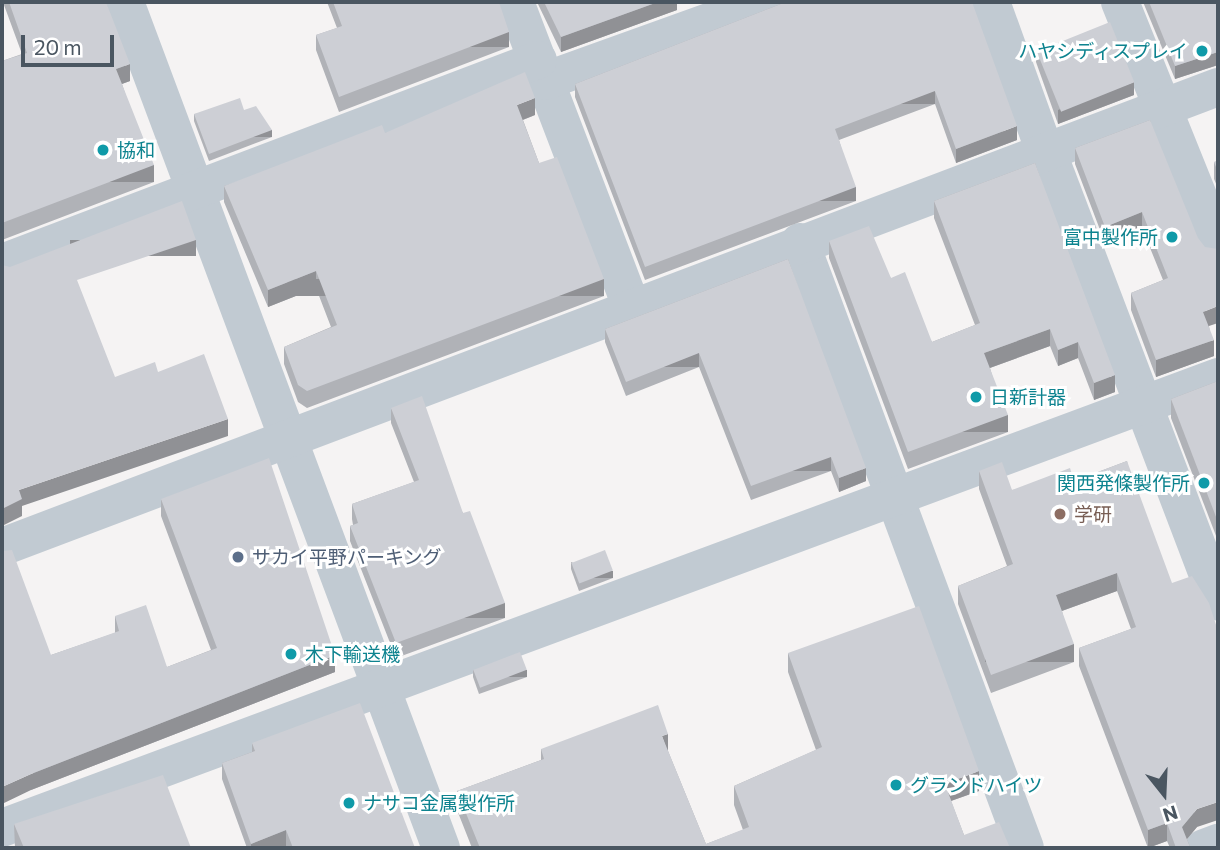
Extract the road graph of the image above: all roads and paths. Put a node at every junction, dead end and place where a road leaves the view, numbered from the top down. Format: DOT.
graph roads {
  1 [pos="125,2"];
  2 [pos="516,2"];
  3 [pos="764,2"];
  4 [pos="991,2"];
  5 [pos="1121,2"];
  6 [pos="542,70"];
  7 [pos="1218,87"];
  8 [pos="1163,108"];
  9 [pos="1046,151"];
  10 [pos="196,189"];
  11 [pos="800,242"];
  12 [pos="1218,246"];
  13 [pos="2,264"];
  14 [pos="631,306"];
  15 [pos="1218,377"];
  16 [pos="1144,405"];
  17 [pos="291,442"];
  18 [pos="895,499"];
  19 [pos="2,547"];
  20 [pos="1218,602"];
  21 [pos="382,689"];
  22 [pos="2,828"];
  23 [pos="1218,843"];
  24 [pos="441,848"];
  25 [pos="1025,848"];
  26 [pos="1204,848"];
  1 -- 10 [label="street"];
  2 -- 6 [label="street"];
  3 -- 6 [label="street"];
  4 -- 9 [label="street"];
  5 -- 8 [label="street"];
  6 -- 10 [label="street"];
  6 -- 14 [label="street"];
  7 -- 8 [label="street"];
  8 -- 9 [label="street"];
  8 -- 12 [label="street"];
  9 -- 11 [label="street"];
  9 -- 16 [label="street"];
  10 -- 13 [label="street"];
  10 -- 17 [label="street"];
  11 -- 14 [label="street"];
  11 -- 18 [label="street"];
  14 -- 17 [label="street"];
  15 -- 16 [label="street"];
  16 -- 18 [label="street"];
  16 -- 20 [label="street"];
  17 -- 19 [label="street"];
  17 -- 21 [label="street"];
  18 -- 21 [label="street"];
  18 -- 25 [label="street"];
  21 -- 22 [label="street"];
  21 -- 24 [label="street"];
  23 -- 26 [label="street"];
}
